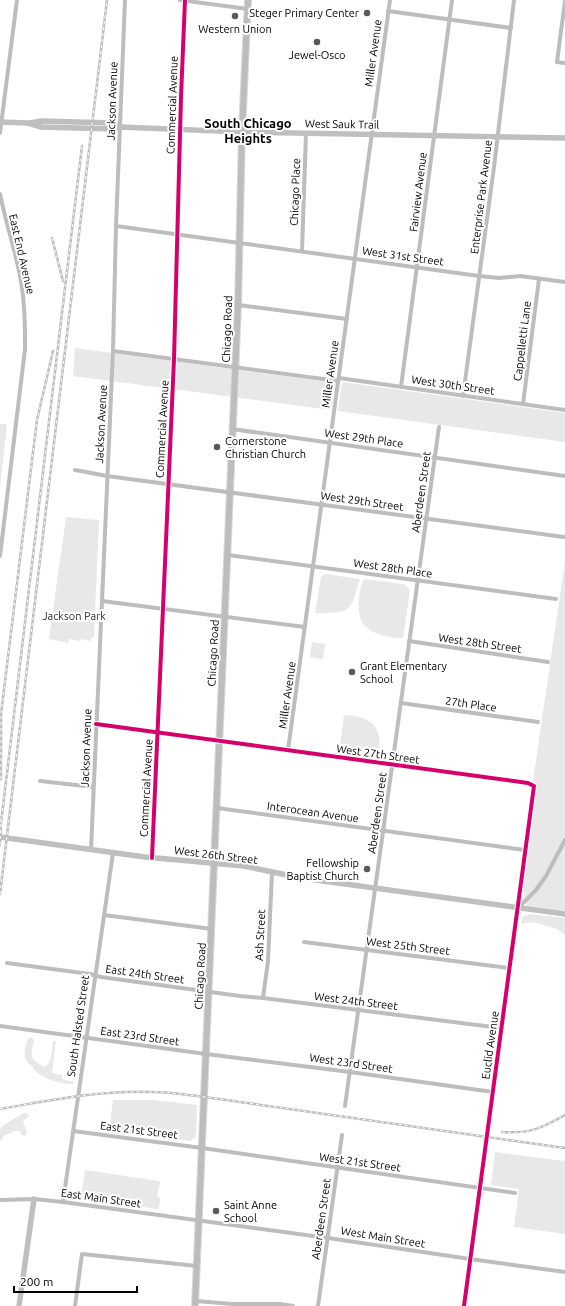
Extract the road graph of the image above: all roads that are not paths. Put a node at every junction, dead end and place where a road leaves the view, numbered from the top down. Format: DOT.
graph roads {
  1 [pos="17,0"];
  2 [pos="125,0"];
  3 [pos="180,0"];
  4 [pos="185,0"];
  5 [pos="248,0"];
  6 [pos="390,0"];
  7 [pos="452,0"];
  8 [pos="514,0"];
  9 [pos="565,1"];
  10 [pos="248,9"];
  11 [pos="388,11"];
  12 [pos="449,20"];
  13 [pos="511,28"];
  14 [pos="565,63"];
  15 [pos="1,122"];
  16 [pos="120,127"];
  17 [pos="180,130"];
  18 [pos="242,132"];
  19 [pos="0,133"];
  20 [pos="306,133"];
  21 [pos="371,134"];
  22 [pos="434,135"];
  23 [pos="497,138"];
  24 [pos="565,138"];
  25 [pos="0,194"];
  26 [pos="116,226"];
  27 [pos="178,234"];
  28 [pos="240,243"];
  29 [pos="302,251"];
  30 [pos="354,258"];
  31 [pos="417,267"];
  32 [pos="479,276"];
  33 [pos="539,279"];
  34 [pos="565,282"];
  35 [pos="238,305"];
  36 [pos="347,319"];
  37 [pos="113,351"];
  38 [pos="174,359"];
  39 [pos="236,367"];
  40 [pos="338,380"];
  41 [pos="401,387"];
  42 [pos="463,396"];
  43 [pos="523,404"];
  44 [pos="565,410"];
  45 [pos="439,427"];
  46 [pos="232,428"];
  47 [pos="330,442"];
  48 [pos="435,457"];
  49 [pos="75,470"];
  50 [pos="107,476"];
  51 [pos="565,476"];
  52 [pos="169,484"];
  53 [pos="230,492"];
  54 [pos="321,504"];
  55 [pos="426,519"];
  56 [pos="564,537"];
  57 [pos="228,555"];
  58 [pos="0,556"];
  59 [pos="313,566"];
  60 [pos="418,581"];
  61 [pos="556,600"];
  62 [pos="102,601"];
  63 [pos="163,609"];
  64 [pos="225,617"];
  65 [pos="305,627"];
  66 [pos="409,641"];
  67 [pos="548,662"];
  68 [pos="401,703"];
  69 [pos="538,722"];
  70 [pos="96,724"];
  71 [pos="158,733"];
  72 [pos="220,741"];
  73 [pos="288,750"];
  74 [pos="392,765"];
  75 [pos="40,781"];
  76 [pos="534,786"];
  77 [pos="93,787"];
  78 [pos="218,808"];
  79 [pos="383,830"];
  80 [pos="0,838"];
  81 [pos="565,840"];
  82 [pos="91,850"];
  83 [pos="525,850"];
  84 [pos="113,853"];
  85 [pos="152,858"];
  86 [pos="215,863"];
  87 [pos="272,872"];
  88 [pos="375,888"];
  89 [pos="517,908"];
  90 [pos="104,914"];
  91 [pos="565,914"];
  92 [pos="212,929"];
  93 [pos="304,942"];
  94 [pos="367,950"];
  95 [pos="7,964"];
  96 [pos="509,968"];
  97 [pos="95,975"];
  98 [pos="209,992"];
  99 [pos="263,998"];
  100 [pos="358,1010"];
  101 [pos="0,1026"];
  102 [pos="501,1028"];
  103 [pos="87,1037"];
  104 [pos="206,1054"];
  105 [pos="350,1072"];
  106 [pos="493,1092"];
  107 [pos="345,1106"];
  108 [pos="73,1131"];
  109 [pos="342,1135"];
  110 [pos="202,1148"];
  111 [pos="337,1168"];
  112 [pos="480,1188"];
  113 [pos="515,1193"];
  114 [pos="34,1199"];
  115 [pos="0,1200"];
  116 [pos="64,1202"];
  117 [pos="199,1220"];
  118 [pos="328,1238"];
  119 [pos="470,1259"];
  120 [pos="197,1266"];
  121 [pos="565,1272"];
  122 [pos="195,1303"];
  123 [pos="19,1306"];
  124 [pos="75,1306"];
  125 [pos="293,1306"];
  126 [pos="318,1306"];
  127 [pos="464,1306"];
  1 -- 15 [label="street"];
  2 -- 16 [label="street, Jackson Avenue"];
  3 -- 4 [label="street"];
  4 -- 10 [label="street"];
  4 -- 17 [label="street, Commercial Avenue"];
  5 -- 10 [label="main road, Chicago Road"];
  6 -- 11 [label="street, Miller Avenue"];
  7 -- 12 [label="street, Fairview Avenue"];
  8 -- 13 [label="street, Enterprise Park Avenue"];
  9 -- 14 [label="street"];
  10 -- 18 [label="main road, Chicago Road"];
  11 -- 12 [label="street"];
  11 -- 21 [label="street, Miller Avenue"];
  12 -- 13 [label="street"];
  12 -- 22 [label="street, Fairview Avenue"];
  13 -- 23 [label="street, Enterprise Park Avenue"];
  15 -- 16 [label="street, West Sauk Trail"];
  15 -- 19 [label="street"];
  16 -- 17 [label="street, West Sauk Trail"];
  16 -- 26 [label="street, Jackson Avenue"];
  17 -- 18 [label="street, West Sauk Trail"];
  17 -- 27 [label="street, Commercial Avenue"];
  18 -- 20 [label="street, West Sauk Trail"];
  18 -- 28 [label="main road, Chicago Road"];
  20 -- 21 [label="street, West Sauk Trail"];
  20 -- 29 [label="street, Chicago Place"];
  21 -- 22 [label="street, West Sauk Trail"];
  21 -- 30 [label="street, Miller Avenue"];
  22 -- 23 [label="street, West Sauk Trail"];
  22 -- 31 [label="street, Fairview Avenue"];
  23 -- 24 [label="street, West Sauk Trail"];
  23 -- 32 [label="street, Enterprise Park Avenue"];
  25 -- 58 [label="street, East End Avenue"];
  26 -- 27 [label="street, West 31st Street"];
  26 -- 37 [label="street, Jackson Avenue"];
  27 -- 28 [label="street, West 31st Street"];
  27 -- 38 [label="street, Commercial Avenue"];
  28 -- 29 [label="street, West 31st Street"];
  28 -- 35 [label="main road, Chicago Road"];
  29 -- 30 [label="street, West 31st Street"];
  30 -- 31 [label="street, West 31st Street"];
  30 -- 36 [label="street, Miller Avenue"];
  31 -- 32 [label="street, West 31st Street"];
  31 -- 41 [label="street, Fairview Avenue"];
  32 -- 33 [label="street, West 31st Street"];
  32 -- 42 [label="street, Enterprise Park Avenue"];
  33 -- 34 [label="street, West 31st Street"];
  33 -- 43 [label="street, Cappelletti Lane"];
  35 -- 36 [label="street"];
  35 -- 39 [label="main road, Chicago Road"];
  36 -- 40 [label="street, Miller Avenue"];
  37 -- 38 [label="street, West 30th Street"];
  37 -- 50 [label="street, Jackson Avenue"];
  38 -- 39 [label="street, West 30th Street"];
  38 -- 52 [label="street, Commercial Avenue"];
  39 -- 40 [label="street, West 30th Street"];
  39 -- 46 [label="main road, Chicago Road"];
  40 -- 41 [label="street, West 30th Street"];
  40 -- 47 [label="street, Miller Avenue"];
  41 -- 42 [label="street, West 30th Street"];
  42 -- 43 [label="street, West 30th Street"];
  43 -- 44 [label="street, West 30th Street"];
  45 -- 48 [label="street, Aberdeen Street"];
  46 -- 47 [label="street, West 29th Place"];
  46 -- 53 [label="main road, Chicago Road"];
  47 -- 48 [label="street, West 29th Place"];
  47 -- 54 [label="street, Miller Avenue"];
  48 -- 51 [label="street, West 29th Place"];
  48 -- 55 [label="street, Aberdeen Street"];
  49 -- 50 [label="street, West 29th Street"];
  50 -- 52 [label="street, West 29th Street"];
  50 -- 62 [label="street, Jackson Avenue"];
  52 -- 53 [label="street, West 29th Street"];
  52 -- 63 [label="street, Commercial Avenue"];
  53 -- 54 [label="street, West 29th Street"];
  53 -- 57 [label="main road, Chicago Road"];
  54 -- 55 [label="street, West 29th Street"];
  54 -- 59 [label="street, Miller Avenue"];
  55 -- 56 [label="street, West 29th Street"];
  55 -- 60 [label="street, Aberdeen Street"];
  57 -- 59 [label="street, West 28th Place"];
  57 -- 64 [label="main road, Chicago Road"];
  59 -- 60 [label="street, West 28th Place"];
  59 -- 65 [label="street, Miller Avenue"];
  60 -- 61 [label="street, West 28th Place"];
  60 -- 66 [label="street, Aberdeen Street"];
  62 -- 63 [label="street"];
  62 -- 70 [label="street, Jackson Avenue"];
  63 -- 64 [label="street"];
  63 -- 71 [label="street, Commercial Avenue"];
  64 -- 65 [label="street"];
  64 -- 72 [label="main road, Chicago Road"];
  65 -- 73 [label="street, Miller Avenue"];
  66 -- 67 [label="street, West 28th Street"];
  66 -- 68 [label="street, Aberdeen Street"];
  68 -- 69 [label="street, 27th Place"];
  68 -- 74 [label="street, Aberdeen Street"];
  70 -- 71 [label="street, West 27th Street"];
  70 -- 77 [label="street, Jackson Avenue"];
  71 -- 72 [label="street, West 27th Street"];
  71 -- 85 [label="street, Commercial Avenue"];
  72 -- 73 [label="street, West 27th Street"];
  72 -- 78 [label="main road, Chicago Road"];
  73 -- 74 [label="street, West 27th Street"];
  74 -- 76 [label="street, West 27th Street"];
  74 -- 79 [label="street, Aberdeen Street"];
  75 -- 77 [label="street"];
  76 -- 83 [label="street, Euclid Avenue"];
  77 -- 82 [label="street, Jackson Avenue"];
  78 -- 79 [label="street, Interocean Avenue"];
  78 -- 86 [label="main road, Chicago Road"];
  79 -- 83 [label="street, Interocean Avenue"];
  79 -- 88 [label="street, Aberdeen Street"];
  80 -- 82 [label="street, West 26th Street"];
  81 -- 89 [label="street"];
  82 -- 84 [label="street, West 26th Street"];
  83 -- 89 [label="street, Euclid Avenue"];
  84 -- 85 [label="street, West 26th Street"];
  84 -- 90 [label="street, South Halsted Street"];
  85 -- 86 [label="street, West 26th Street"];
  86 -- 87 [label="street, West 26th Street"];
  86 -- 92 [label="main road, Chicago Road"];
  87 -- 88 [label="street, West 26th Street"];
  87 -- 99 [label="street, Ash Street"];
  88 -- 89 [label="street, West 26th Street"];
  88 -- 94 [label="street, Aberdeen Street"];
  89 -- 91 [label="street, West 26th Street"];
  89 -- 96 [label="street, Euclid Avenue"];
  90 -- 92 [label="street"];
  90 -- 97 [label="street, South Halsted Street"];
  92 -- 98 [label="main road, Chicago Road"];
  93 -- 94 [label="street, West 25th Street"];
  94 -- 96 [label="street, West 25th Street"];
  94 -- 100 [label="street, Aberdeen Street"];
  95 -- 97 [label="street, East 24th Street"];
  96 -- 102 [label="street, Euclid Avenue"];
  97 -- 98 [label="street, East 24th Street"];
  97 -- 103 [label="street, South Halsted Street"];
  98 -- 99 [label="street, West 24th Street"];
  98 -- 104 [label="main road, Chicago Road"];
  99 -- 100 [label="street, West 24th Street"];
  100 -- 102 [label="street, West 24th Street"];
  100 -- 105 [label="street, Aberdeen Street"];
  101 -- 103 [label="street, East 23rd Street"];
  102 -- 106 [label="street, Euclid Avenue"];
  103 -- 104 [label="street, East 23rd Street"];
  103 -- 108 [label="street, South Halsted Street"];
  104 -- 105 [label="street, West 23rd Street"];
  104 -- 110 [label="main road, Chicago Road"];
  105 -- 106 [label="street, West 23rd Street"];
  105 -- 107 [label="street, Aberdeen Street"];
  106 -- 112 [label="street, Euclid Avenue"];
  108 -- 110 [label="street, East 21st Street"];
  108 -- 116 [label="street, South Halsted Street"];
  109 -- 111 [label="street, Aberdeen Street"];
  110 -- 111 [label="street, West 21st Street"];
  110 -- 117 [label="main road, Chicago Road"];
  111 -- 112 [label="street, West 21st Street"];
  111 -- 118 [label="street, Aberdeen Street"];
  112 -- 113 [label="street, West 21st Street"];
  112 -- 119 [label="street, Euclid Avenue"];
  114 -- 115 [label="street, East Main Street"];
  114 -- 116 [label="street, East Main Street"];
  114 -- 123 [label="street"];
  116 -- 117 [label="street, East Main Street"];
  117 -- 118 [label="street, West Main Street"];
  117 -- 120 [label="main road, Chicago Road"];
  118 -- 119 [label="street, West Main Street"];
  118 -- 126 [label="street, Aberdeen Street"];
  119 -- 121 [label="street, West Main Street"];
  119 -- 127 [label="street, Euclid Avenue"];
  120 -- 122 [label="main road, Chicago Road"];
  120 -- 124 [label="street"];
  122 -- 125 [label="street"];
}
